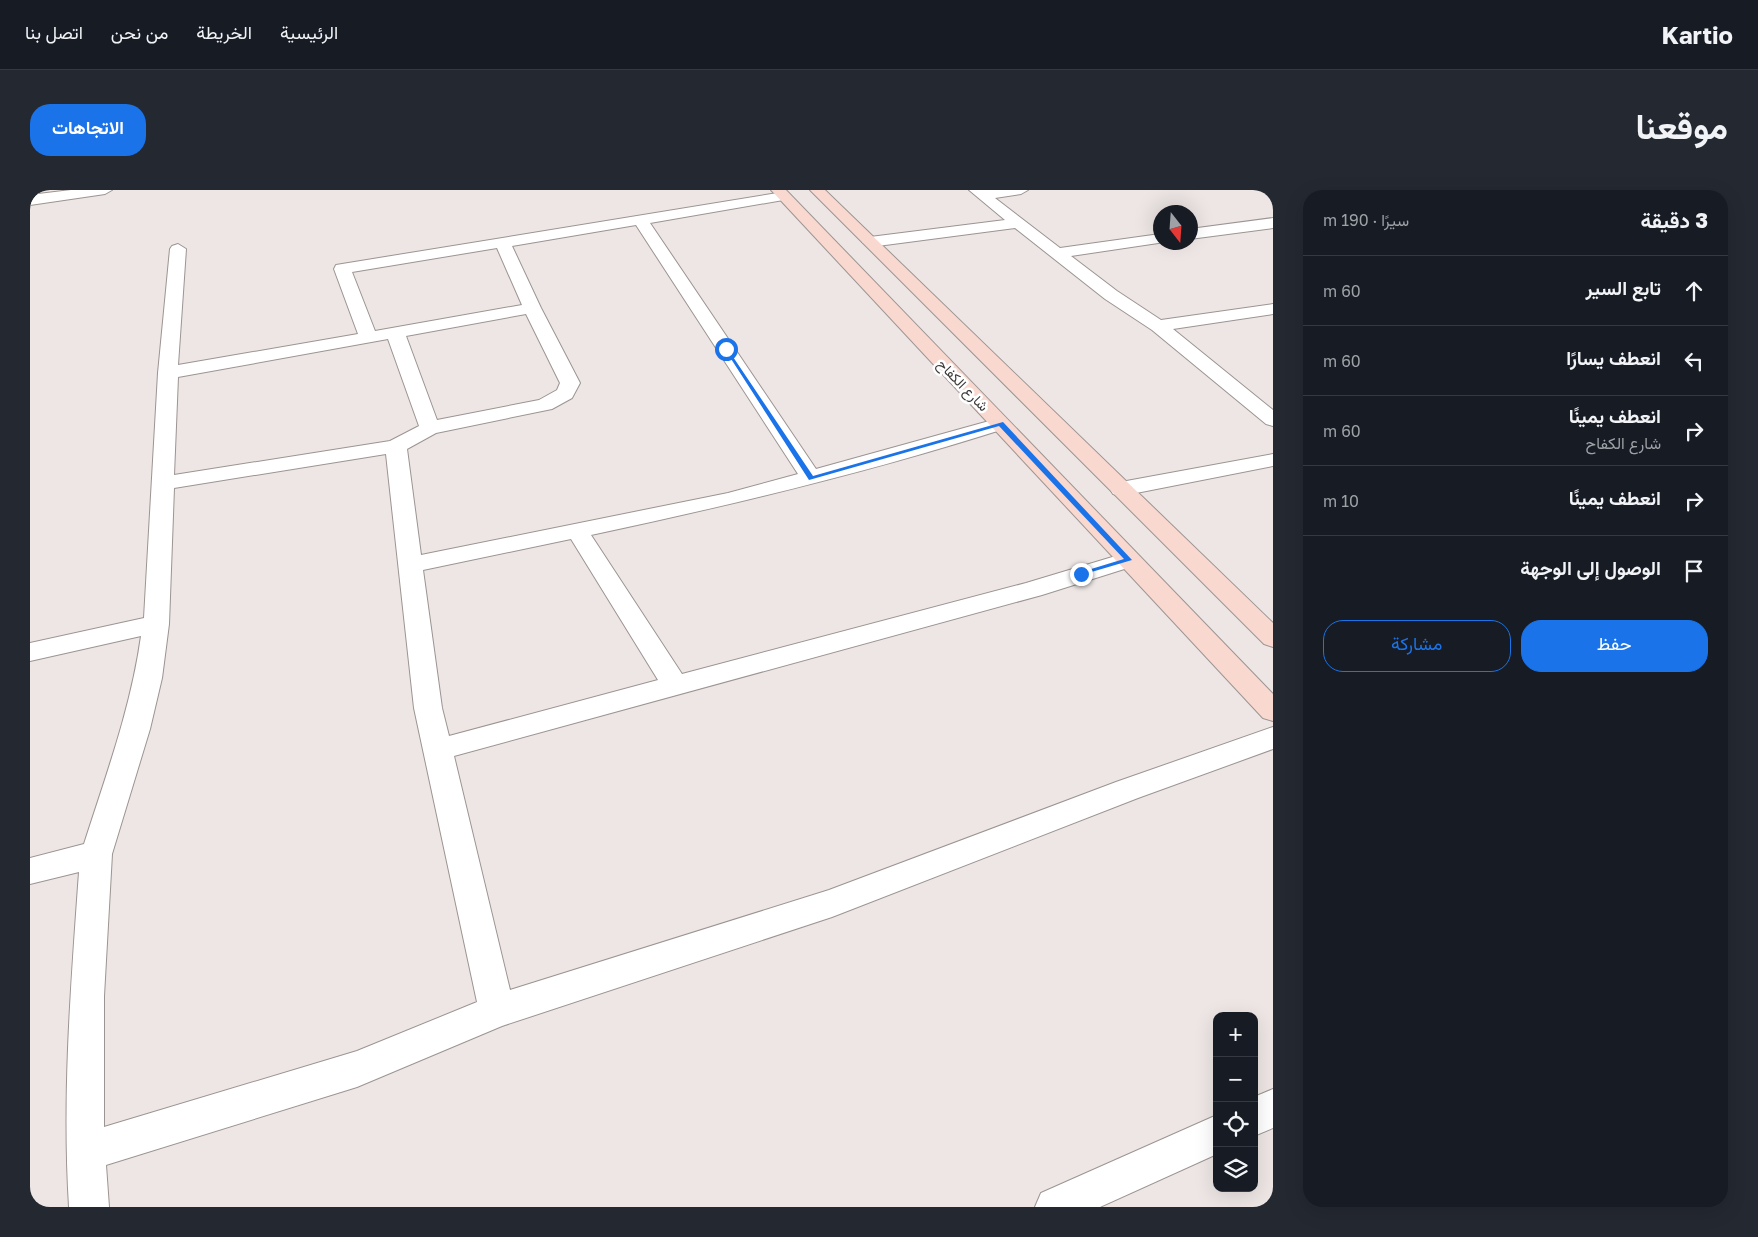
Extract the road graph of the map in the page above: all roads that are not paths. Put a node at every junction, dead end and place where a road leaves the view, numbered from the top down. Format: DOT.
graph roads {
  1 [pos="105,190"];
  2 [pos="817,190"];
  3 [pos="1021,190"];
  4 [pos="979,192"];
  5 [pos="781,193"];
  6 [pos="30,200"];
  7 [pos="640,220"];
  8 [pos="1273,223"];
  9 [pos="1019,224"];
  10 [pos="1198,233"];
  11 [pos="1153,240"];
  12 [pos="870,242"];
  13 [pos="503,243"];
  14 [pos="178,250"];
  15 [pos="1057,253"];
  16 [pos="532,308"];
  17 [pos="1273,309"];
  18 [pos="1158,326"];
  19 [pos="395,332"];
  20 [pos="368,337"];
  21 [pos="168,372"];
  22 [pos="1267,393"];
  23 [pos="1245,397"];
  24 [pos="1273,420"];
  25 [pos="1000,424"];
  26 [pos="430,428"];
  27 [pos="396,446"];
  28 [pos="1273,460"];
  29 [pos="811,478"];
  30 [pos="163,483"];
  31 [pos="1121,489"];
  32 [pos="578,532"];
  33 [pos="1129,560"];
  34 [pos="409,565"];
  35 [pos="156,624"];
  36 [pos="1273,638"];
  37 [pos="30,652"];
  38 [pos="676,686"];
  39 [pos="1273,711"];
  40 [pos="1273,738"];
  41 [pos="437,750"];
  42 [pos="96,854"];
  43 [pos="30,871"];
  44 [pos="497,1011"];
  45 [pos="1273,1108"];
  46 [pos="1258,1115"];
  47 [pos="1213,1136"];
  48 [pos="85,1152"];
  49 [pos="89,1207"];
  50 [pos="1055,1207"];
  1 -- 6 [label="street"];
  2 -- 12 [label="street"];
  3 -- 4 [label="street"];
  4 -- 9 [label="street"];
  5 -- 7 [label="street"];
  5 -- 25 [label="street, شارع الكفاح"];
  7 -- 13 [label="street"];
  7 -- 29 [label="street"];
  8 -- 10 [label="street"];
  9 -- 12 [label="street"];
  9 -- 15 [label="street"];
  11 -- 15 [label="street"];
  12 -- 31 [label="street"];
  13 -- 16 [label="street"];
  13 -- 20 [label="street"];
  14 -- 21 [label="street"];
  15 -- 18 [label="street"];
  16 -- 19 [label="street"];
  16 -- 26 [label="street"];
  17 -- 18 [label="street"];
  18 -- 23 [label="street"];
  19 -- 20 [label="street"];
  19 -- 26 [label="street"];
  20 -- 21 [label="street"];
  21 -- 30 [label="street"];
  22 -- 23 [label="street"];
  23 -- 24 [label="street"];
  25 -- 29 [label="street"];
  25 -- 33 [label="street, شارع الكفاح"];
  26 -- 27 [label="street"];
  27 -- 30 [label="street"];
  27 -- 34 [label="street"];
  28 -- 31 [label="street"];
  29 -- 32 [label="street"];
  30 -- 35 [label="street"];
  31 -- 36 [label="street"];
  32 -- 34 [label="street"];
  32 -- 38 [label="street"];
  33 -- 38 [label="street"];
  33 -- 39 [label="street, شارع الكفاح"];
  34 -- 41 [label="street"];
  35 -- 37 [label="street"];
  35 -- 42 [label="street"];
  38 -- 41 [label="street"];
  40 -- 44 [label="street"];
  41 -- 44 [label="street"];
  42 -- 43 [label="street"];
  42 -- 48 [label="street"];
  44 -- 48 [label="street"];
  45 -- 46 [label="street"];
  47 -- 50 [label="street"];
  48 -- 49 [label="street"];
}
